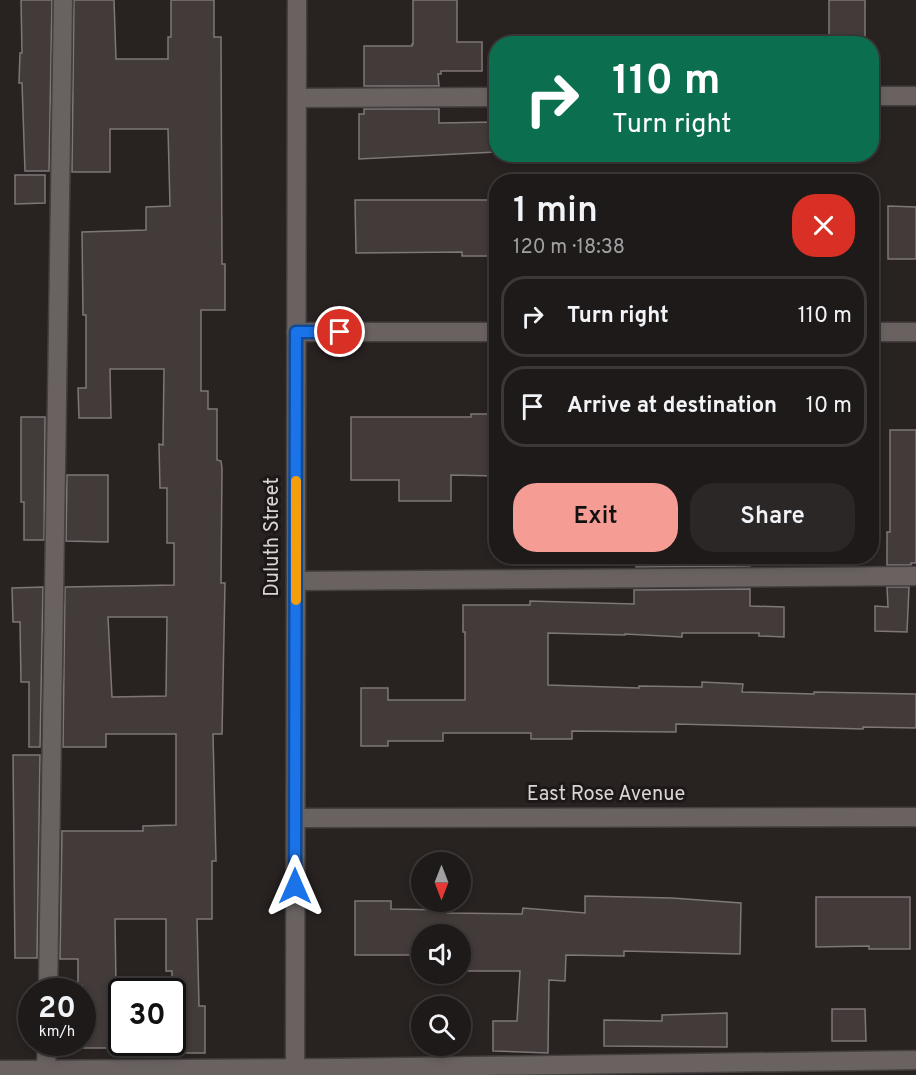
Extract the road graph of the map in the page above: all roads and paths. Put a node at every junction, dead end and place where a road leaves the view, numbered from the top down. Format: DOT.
graph roads {
  1 [pos="63,0"];
  2 [pos="297,0"];
  3 [pos="879,96"];
  4 [pos="916,96"];
  5 [pos="489,97"];
  6 [pos="297,98"];
  7 [pos="296,332"];
  8 [pos="489,332"];
  9 [pos="879,332"];
  10 [pos="916,332"];
  11 [pos="916,576"];
  12 [pos="296,581"];
  13 [pos="916,817"];
  14 [pos="296,818"];
  15 [pos="48,978"];
  16 [pos="46,1056"];
  17 [pos="916,1060"];
  18 [pos="0,1070"];
  19 [pos="46,1070"];
  20 [pos="295,1071"];
  21 [pos="218,1072"];
  1 -- 15 [label="street"];
  2 -- 6 [label="street, Duluth Street"];
  3 -- 4 [label="street"];
  5 -- 6 [label="street"];
  6 -- 7 [label="street, Duluth Street"];
  7 -- 8 [label="street"];
  7 -- 12 [label="street, Duluth Street"];
  9 -- 10 [label="street"];
  11 -- 12 [label="street"];
  12 -- 14 [label="street, Duluth Street"];
  13 -- 14 [label="street, East Rose Avenue"];
  14 -- 20 [label="street, Duluth Street"];
  16 -- 19 [label="street"];
  17 -- 20 [label="street"];
  18 -- 19 [label="street"];
  19 -- 21 [label="street"];
  20 -- 21 [label="street"];
}
